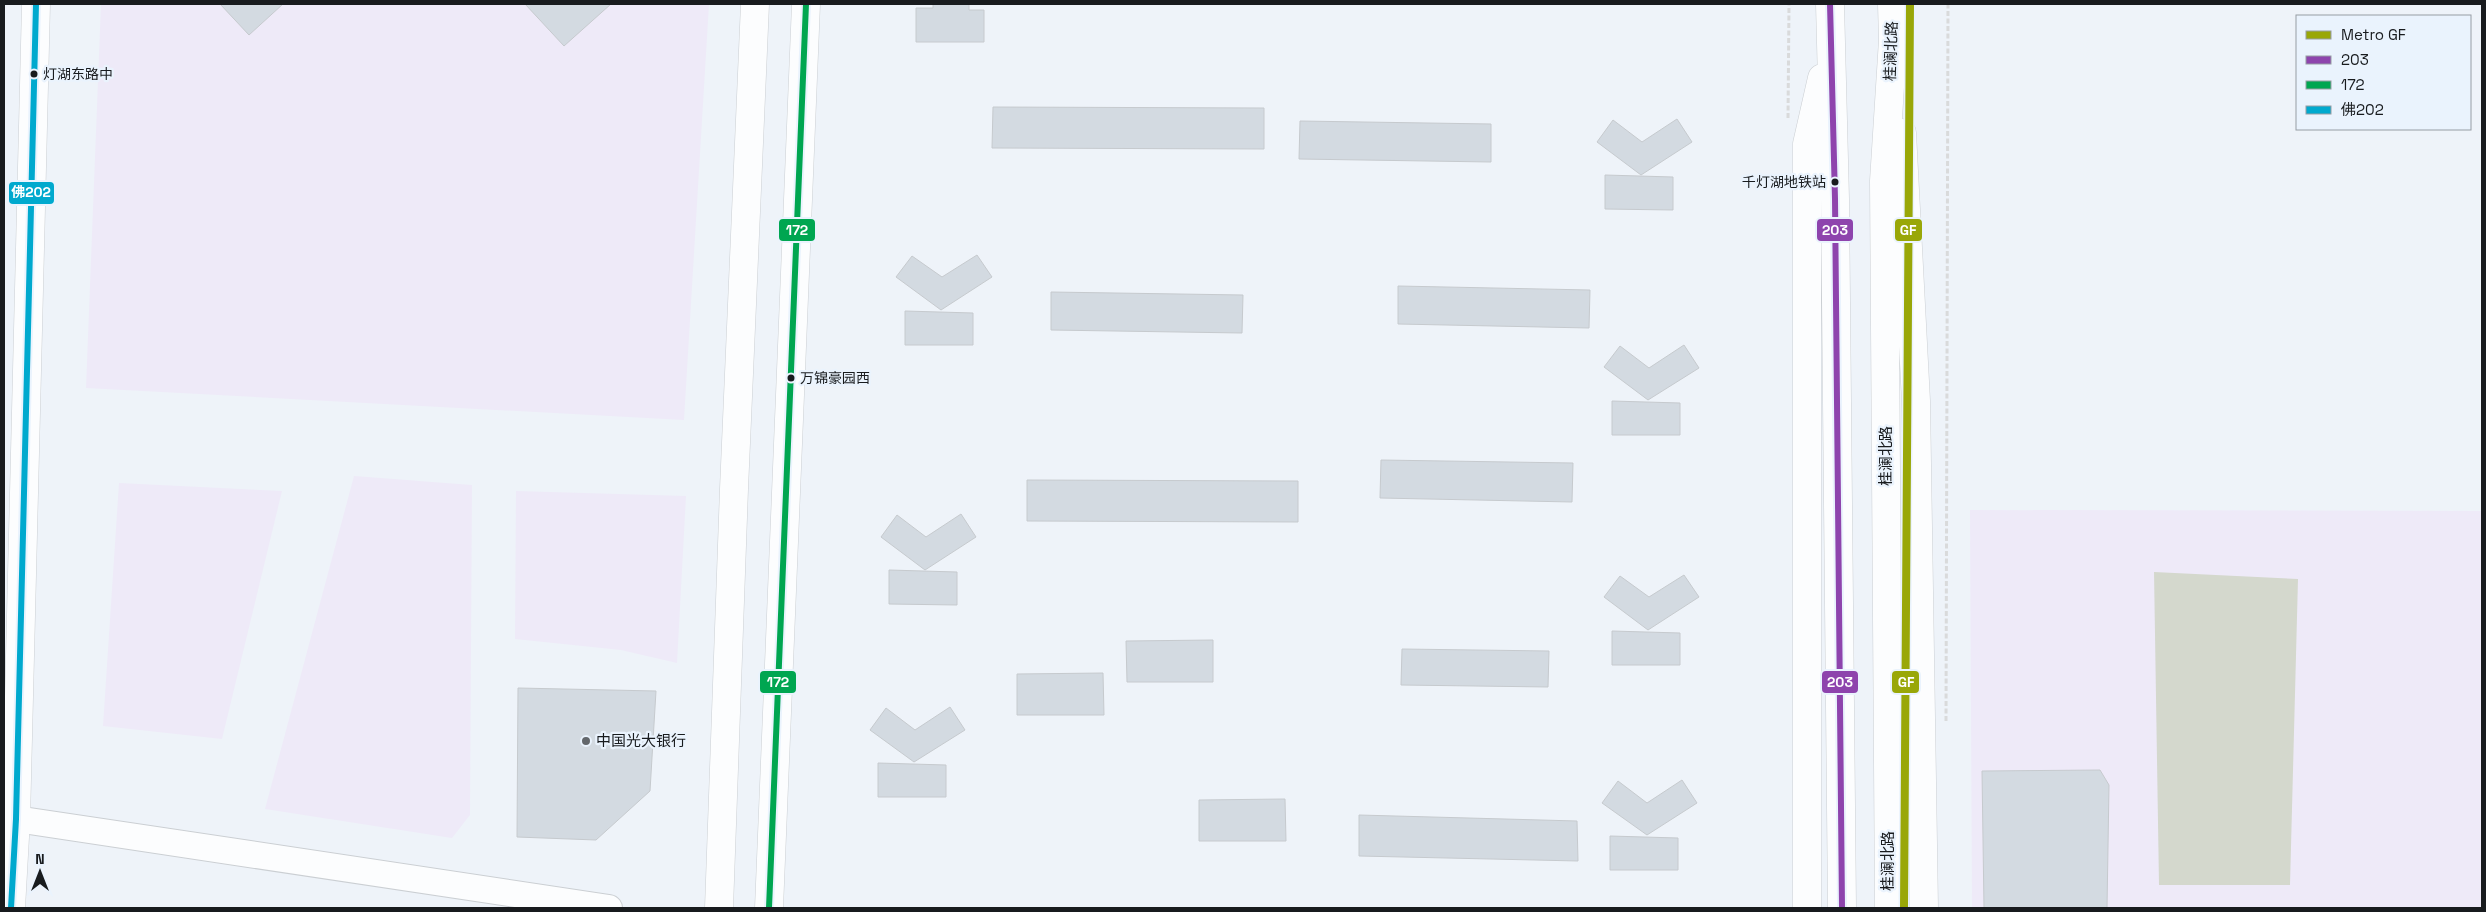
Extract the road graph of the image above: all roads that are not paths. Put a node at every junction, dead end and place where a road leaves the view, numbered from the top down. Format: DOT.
graph roads {
  1 [pos="36,4"];
  2 [pos="755,4"];
  3 [pos="806,4"];
  4 [pos="1830,4"];
  5 [pos="1892,4"];
  6 [pos="1831,35"];
  7 [pos="1893,40"];
  8 [pos="16,819"];
  9 [pos="11,908"];
  10 [pos="609,908"];
  11 [pos="719,908"];
  12 [pos="769,908"];
  13 [pos="1807,908"];
  14 [pos="1842,908"];
  15 [pos="1889,908"];
  16 [pos="1924,908"];
  1 -- 8 [label="main road"];
  2 -- 11 [label="main road"];
  3 -- 12 [label="main road"];
  4 -- 6 [label="main road"];
  5 -- 7 [label="main road, 桂澜北路"];
  6 -- 13 [label="main road"];
  6 -- 14 [label="main road"];
  7 -- 15 [label="main road, 桂澜北路"];
  7 -- 16 [label="main road"];
  8 -- 9 [label="main road"];
  8 -- 10 [label="street"];
}
